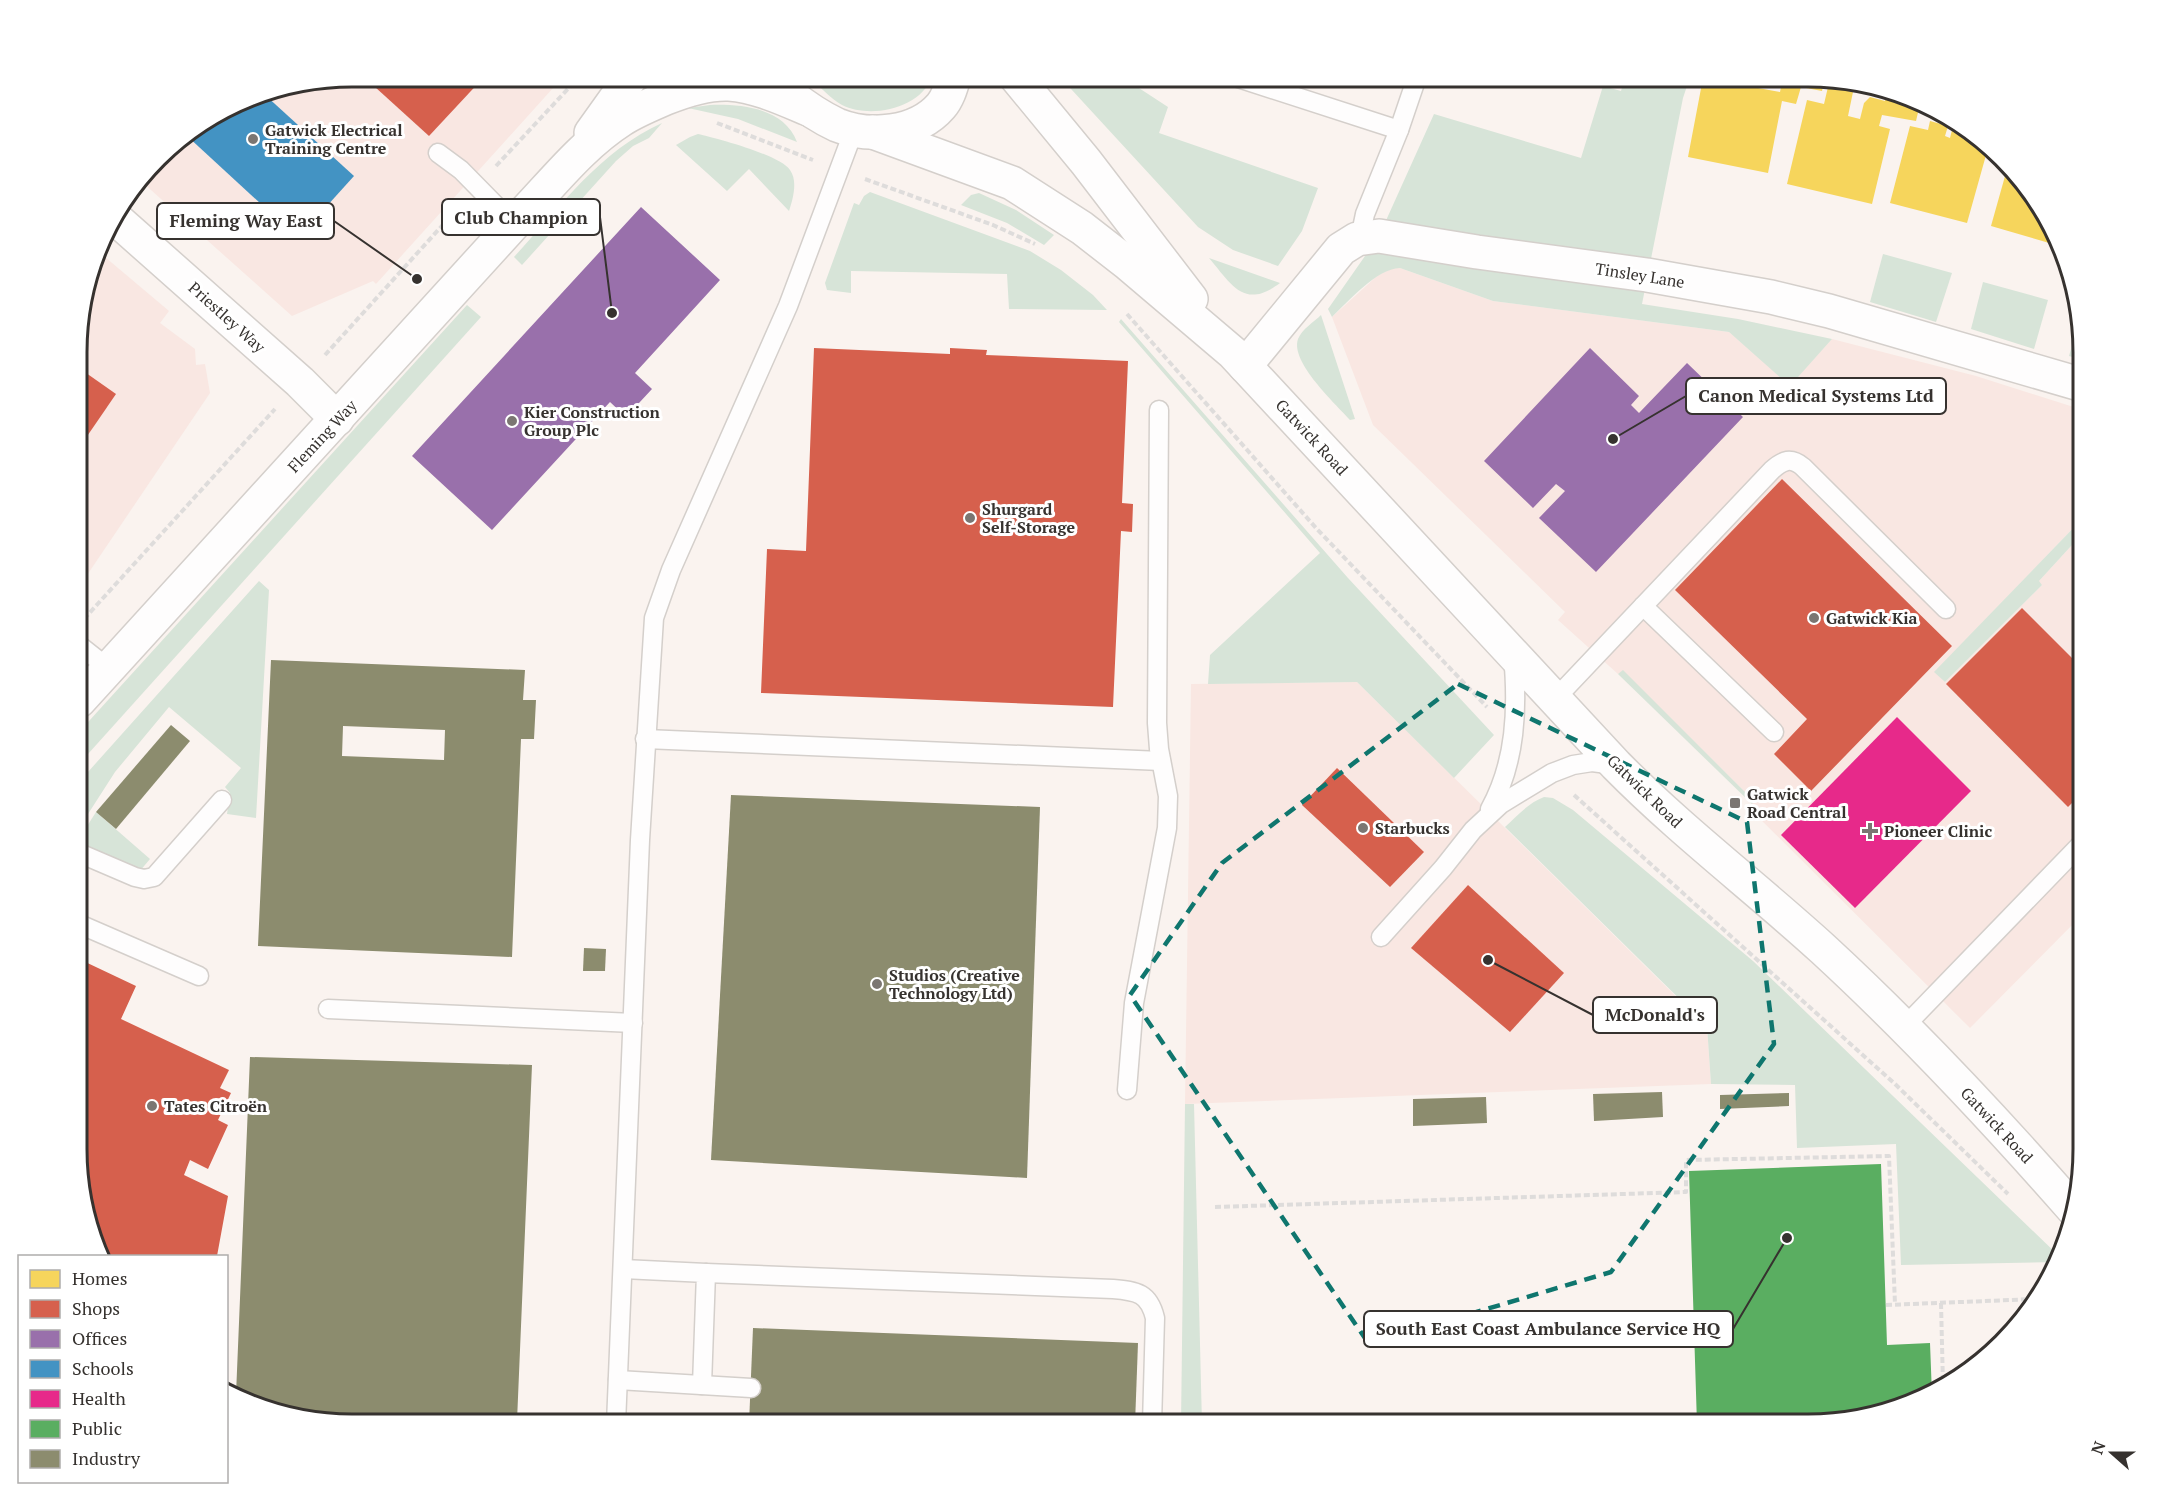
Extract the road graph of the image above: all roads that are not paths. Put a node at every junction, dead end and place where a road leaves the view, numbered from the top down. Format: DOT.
graph roads {
  1 [pos="624,87"];
  2 [pos="701,87"];
  3 [pos="741,87"];
  4 [pos="783,87"];
  5 [pos="950,87"];
  6 [pos="1024,87"];
  7 [pos="1266,87"];
  8 [pos="1414,87"];
  9 [pos="808,108"];
  10 [pos="1399,130"];
  11 [pos="864,131"];
  12 [pos="438,153"];
  13 [pos="563,171"];
  14 [pos="121,223"];
  15 [pos="514,224"];
  16 [pos="1360,238"];
  17 [pos="1239,359"];
  18 [pos="2073,382"];
  19 [pos="1158,410"];
  20 [pos="338,419"];
  21 [pos="1643,606"];
  22 [pos="1946,609"];
  23 [pos="87,651"];
  24 [pos="1512,653"];
  25 [pos="108,668"];
  26 [pos="87,692"];
  27 [pos="1555,699"];
  28 [pos="1774,732"];
  29 [pos="645,739"];
  30 [pos="1161,760"];
  31 [pos="1616,765"];
  32 [pos="222,800"];
  33 [pos="1488,814"];
  34 [pos="2073,852"];
  35 [pos="87,856"];
  36 [pos="87,927"];
  37 [pos="1381,937"];
  38 [pos="199,976"];
  39 [pos="328,1010"];
  40 [pos="633,1023"];
  41 [pos="1904,1027"];
  42 [pos="1128,1090"];
  43 [pos="2067,1203"];
  44 [pos="623,1269"];
  45 [pos="706,1274"];
  46 [pos="618,1380"];
  47 [pos="702,1385"];
  48 [pos="751,1388"];
  49 [pos="616,1414"];
  50 [pos="1152,1414"];
  1 -- 13 [label="street, Fleming Way"];
  2 -- 13 [label="street, Fleming Way"];
  3 -- 9 [label="street, Fleming Way"];
  4 -- 9 [label="street"];
  5 -- 11 [label="street"];
  6 -- 17 [label="street, Gatwick Road"];
  7 -- 10 [label="lane"];
  8 -- 10 [label="lane"];
  9 -- 11 [label="street, Gatwick Road"];
  10 -- 16 [label="lane"];
  11 -- 17 [label="street, Gatwick Road"];
  11 -- 29 [label="lane"];
  12 -- 15 [label="lane"];
  13 -- 15 [label="street, Fleming Way"];
  14 -- 20 [label="street, Priestley Way"];
  15 -- 20 [label="street, Fleming Way"];
  16 -- 17 [label="street"];
  16 -- 18 [label="street, Tinsley Lane"];
  17 -- 24 [label="street, Gatwick Road"];
  19 -- 30 [label="lane"];
  20 -- 25 [label="street, Fleming Way"];
  21 -- 22 [label="lane"];
  21 -- 27 [label="lane"];
  21 -- 28 [label="lane"];
  23 -- 25 [label="lane"];
  24 -- 27 [label="street, Gatwick Road"];
  24 -- 33 [label="lane"];
  25 -- 26 [label="street, Fleming Way"];
  27 -- 31 [label="street, Gatwick Road"];
  29 -- 30 [label="lane"];
  29 -- 40 [label="lane"];
  30 -- 42 [label="lane"];
  31 -- 33 [label="lane"];
  31 -- 41 [label="street, Gatwick Road"];
  32 -- 35 [label="lane"];
  33 -- 37 [label="lane"];
  34 -- 41 [label="lane"];
  36 -- 38 [label="lane"];
  39 -- 40 [label="lane"];
  40 -- 44 [label="lane"];
  41 -- 43 [label="street, Gatwick Road"];
  44 -- 45 [label="lane"];
  44 -- 46 [label="lane"];
  45 -- 47 [label="lane"];
  45 -- 50 [label="lane"];
  46 -- 47 [label="lane"];
  46 -- 49 [label="lane"];
  47 -- 48 [label="lane"];
}
